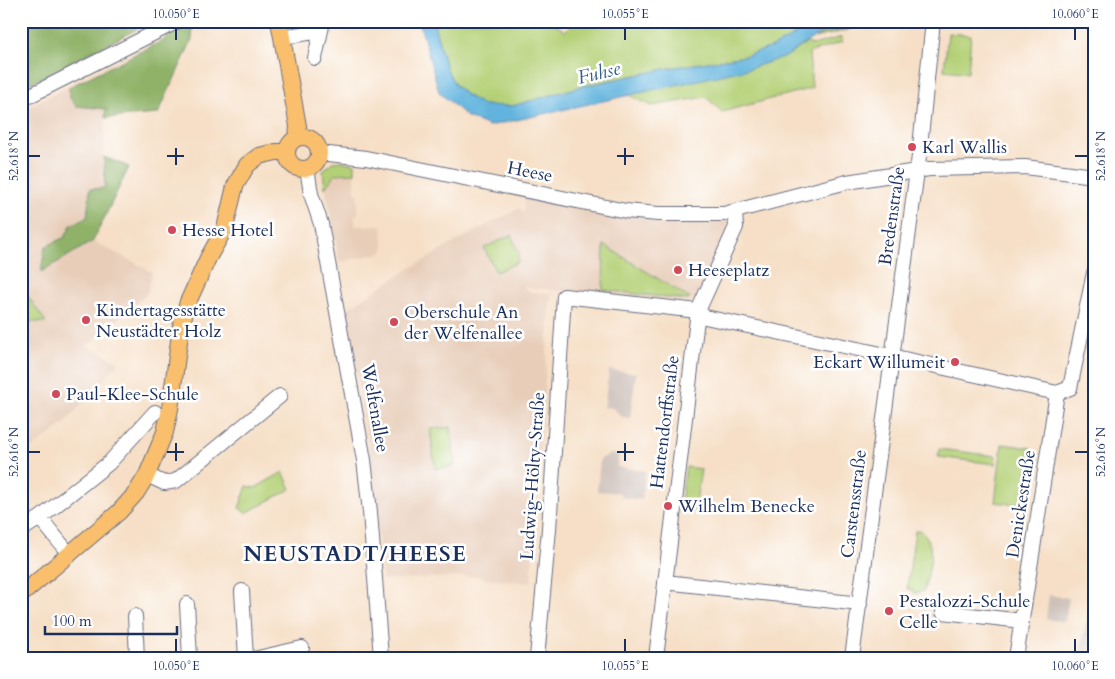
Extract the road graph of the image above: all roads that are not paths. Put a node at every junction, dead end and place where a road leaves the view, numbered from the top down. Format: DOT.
graph roads {
  1 [pos="178,21"];
  2 [pos="933,21"];
  3 [pos="322,26"];
  4 [pos="284,29"];
  5 [pos="315,58"];
  6 [pos="21,100"];
  7 [pos="303,138"];
  8 [pos="287,152"];
  9 [pos="319,153"];
  10 [pos="307,168"];
  11 [pos="917,170"];
  12 [pos="1094,176"];
  13 [pos="735,212"];
  14 [pos="1094,273"];
  15 [pos="698,311"];
  16 [pos="892,356"];
  17 [pos="1057,393"];
  18 [pos="280,396"];
  19 [pos="155,412"];
  20 [pos="147,475"];
  21 [pos="40,518"];
  22 [pos="21,530"];
  23 [pos="70,555"];
  24 [pos="665,582"];
  25 [pos="242,591"];
  26 [pos="21,595"];
  27 [pos="187,604"];
  28 [pos="860,604"];
  29 [pos="943,612"];
  30 [pos="135,616"];
  31 [pos="1022,621"];
  32 [pos="302,648"];
  33 [pos="137,658"];
  34 [pos="190,658"];
  35 [pos="246,658"];
  36 [pos="258,658"];
  37 [pos="381,658"];
  38 [pos="537,658"];
  39 [pos="656,658"];
  40 [pos="852,658"];
  41 [pos="1016,658"];
  1 -- 6 [label="street"];
  2 -- 11 [label="street, Bredenstraße"];
  3 -- 4 [label="street"];
  3 -- 5 [label="street"];
  4 -- 7 [label="main road"];
  7 -- 8 [label="main road"];
  7 -- 9 [label="main road"];
  8 -- 10 [label="main road"];
  8 -- 20 [label="main road"];
  9 -- 10 [label="main road"];
  9 -- 13 [label="street, Heese"];
  10 -- 37 [label="street, Welfenallee"];
  11 -- 12 [label="street, Heese"];
  11 -- 13 [label="street, Heese"];
  11 -- 16 [label="street, Bredenstraße"];
  13 -- 15 [label="street"];
  14 -- 17 [label="street"];
  15 -- 16 [label="street"];
  15 -- 24 [label="street, Hattendorffstraße"];
  15 -- 38 [label="street, Ludwig-Hölty-Straße"];
  16 -- 17 [label="street"];
  16 -- 28 [label="street, Carstensstraße"];
  17 -- 31 [label="street, Denickestraße"];
  18 -- 20 [label="street"];
  19 -- 21 [label="street"];
  20 -- 23 [label="main road"];
  21 -- 22 [label="street"];
  21 -- 23 [label="street"];
  23 -- 26 [label="main road"];
  24 -- 28 [label="street"];
  24 -- 39 [label="street, Hattendorffstraße"];
  25 -- 35 [label="street"];
  27 -- 34 [label="street"];
  28 -- 40 [label="street, Carstensstraße"];
  29 -- 31 [label="street"];
  30 -- 33 [label="street"];
  31 -- 41 [label="street, Denickestraße"];
  32 -- 36 [label="street"];
}
